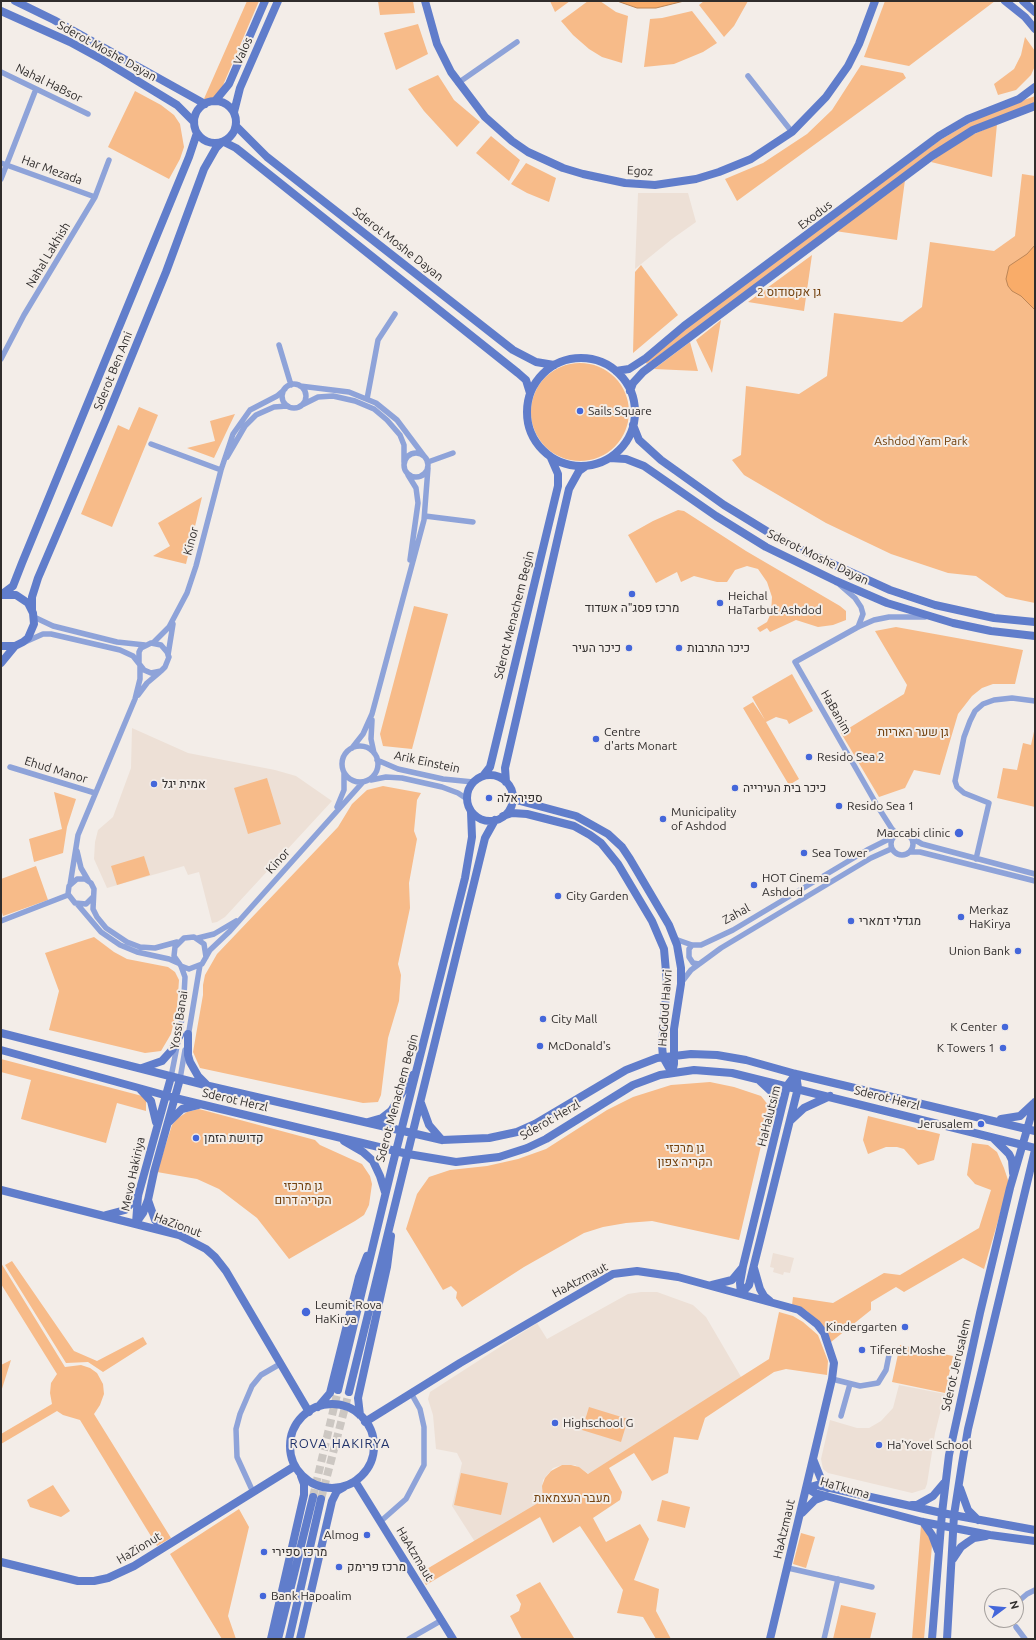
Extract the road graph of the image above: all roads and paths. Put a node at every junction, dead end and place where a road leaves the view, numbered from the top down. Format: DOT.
graph roads {
  1 [pos="15,1"];
  2 [pos="265,1"];
  3 [pos="278,1"];
  4 [pos="424,1"];
  5 [pos="869,1"];
  6 [pos="875,1"];
  7 [pos="1005,1"];
  8 [pos="1023,1"];
  9 [pos="1,11"];
  10 [pos="1035,12"];
  11 [pos="868,16"];
  12 [pos="1035,29"];
  13 [pos="517,42"];
  14 [pos="1,72"];
  15 [pos="748,76"];
  16 [pos="458,83"];
  17 [pos="1035,87"];
  18 [pos="36,89"];
  19 [pos="215,101"];
  20 [pos="205,104"];
  21 [pos="1035,106"];
  22 [pos="234,112"];
  23 [pos="88,114"];
  24 [pos="194,122"];
  25 [pos="236,126"];
  26 [pos="792,132"];
  27 [pos="197,133"];
  28 [pos="223,142"];
  29 [pos="109,160"];
  30 [pos="4,164"];
  31 [pos="1,179"];
  32 [pos="95,197"];
  33 [pos="395,314"];
  34 [pos="279,345"];
  35 [pos="1,359"];
  36 [pos="554,365"];
  37 [pos="616,371"];
  38 [pos="291,385"];
  39 [pos="300,386"];
  40 [pos="285,389"];
  41 [pos="630,391"];
  42 [pos="530,393"];
  43 [pos="367,399"];
  44 [pos="302,405"];
  45 [pos="287,406"];
  46 [pos="633,425"];
  47 [pos="151,444"];
  48 [pos="453,453"];
  49 [pos="424,456"];
  50 [pos="551,458"];
  51 [pos="610,458"];
  52 [pos="404,462"];
  53 [pos="428,465"];
  54 [pos="586,466"];
  55 [pos="221,469"];
  56 [pos="408,475"];
  57 [pos="425,516"];
  58 [pos="473,522"];
  59 [pos="836,581"];
  60 [pos="404,590"];
  61 [pos="1,595"];
  62 [pos="33,613"];
  63 [pos="927,617"];
  64 [pos="174,618"];
  65 [pos="1035,622"];
  66 [pos="858,627"];
  67 [pos="1035,636"];
  68 [pos="23,642"];
  69 [pos="153,643"];
  70 [pos="145,645"];
  71 [pos="1,646"];
  72 [pos="15,646"];
  73 [pos="168,656"];
  74 [pos="1,663"];
  75 [pos="139,664"];
  76 [pos="161,671"];
  77 [pos="135,699"];
  78 [pos="1035,701"];
  79 [pos="372,714"];
  80 [pos="352,748"];
  81 [pos="376,757"];
  82 [pos="10,767"];
  83 [pos="344,773"];
  84 [pos="483,776"];
  85 [pos="366,781"];
  86 [pos="473,782"];
  87 [pos="506,782"];
  88 [pos="95,793"];
  89 [pos="512,795"];
  90 [pos="467,799"];
  91 [pos="471,812"];
  92 [pos="503,816"];
  93 [pos="495,820"];
  94 [pos="329,821"];
  95 [pos="895,835"];
  96 [pos="910,837"];
  97 [pos="76,844"];
  98 [pos="891,849"];
  99 [pos="910,852"];
  100 [pos="976,859"];
  101 [pos="1035,874"];
  102 [pos="88,880"];
  103 [pos="1035,882"];
  104 [pos="70,884"];
  105 [pos="68,895"];
  106 [pos="93,897"];
  107 [pos="78,905"];
  108 [pos="244,915"];
  109 [pos="1,921"];
  110 [pos="198,938"];
  111 [pos="675,939"];
  112 [pos="178,942"];
  113 [pos="692,945"];
  114 [pos="206,957"];
  115 [pos="699,964"];
  116 [pos="179,965"];
  117 [pos="200,965"];
  118 [pos="681,984"];
  119 [pos="1,1032"];
  120 [pos="180,1034"];
  121 [pos="188,1034"];
  122 [pos="1,1050"];
  123 [pos="674,1056"];
  124 [pos="663,1057"];
  125 [pos="418,1065"];
  126 [pos="140,1069"];
  127 [pos="672,1073"];
  128 [pos="796,1074"];
  129 [pos="171,1077"];
  130 [pos="180,1079"];
  131 [pos="758,1079"];
  132 [pos="209,1086"];
  133 [pos="787,1086"];
  134 [pos="139,1088"];
  135 [pos="798,1088"];
  136 [pos="165,1095"];
  137 [pos="830,1096"];
  138 [pos="175,1098"];
  139 [pos="420,1101"];
  140 [pos="1035,1101"];
  141 [pos="201,1104"];
  142 [pos="781,1116"];
  143 [pos="992,1120"];
  144 [pos="168,1122"];
  145 [pos="362,1122"];
  146 [pos="790,1122"];
  147 [pos="156,1125"];
  148 [pos="1031,1130"];
  149 [pos="401,1131"];
  150 [pos="412,1134"];
  151 [pos="335,1136"];
  152 [pos="991,1136"];
  153 [pos="442,1140"];
  154 [pos="1023,1144"];
  155 [pos="1035,1149"];
  156 [pos="396,1150"];
  157 [pos="408,1154"];
  158 [pos="1035,1172"];
  159 [pos="1028,1177"];
  160 [pos="1010,1188"];
  161 [pos="1,1190"];
  162 [pos="385,1195"];
  163 [pos="138,1196"];
  164 [pos="148,1200"];
  165 [pos="101,1216"];
  166 [pos="392,1217"];
  167 [pos="136,1224"];
  168 [pos="169,1233"];
  169 [pos="375,1239"];
  170 [pos="743,1266"];
  171 [pos="754,1266"];
  172 [pos="709,1286"];
  173 [pos="741,1294"];
  174 [pos="771,1302"];
  175 [pos="889,1355"];
  176 [pos="280,1364"];
  177 [pos="832,1379"];
  178 [pos="850,1384"];
  179 [pos="338,1390"];
  180 [pos="349,1392"];
  181 [pos="411,1393"];
  182 [pos="318,1407"];
  183 [pos="309,1412"];
  184 [pos="841,1416"];
  185 [pos="362,1418"];
  186 [pos="813,1459"];
  187 [pos="298,1470"];
  188 [pos="355,1482"];
  189 [pos="945,1482"];
  190 [pos="959,1485"];
  191 [pos="345,1486"];
  192 [pos="806,1488"];
  193 [pos="253,1492"];
  194 [pos="827,1492"];
  195 [pos="908,1505"];
  196 [pos="942,1513"];
  197 [pos="800,1515"];
  198 [pos="954,1515"];
  199 [pos="978,1520"];
  200 [pos="381,1521"];
  201 [pos="923,1522"];
  202 [pos="941,1525"];
  203 [pos="954,1528"];
  204 [pos="1035,1530"];
  205 [pos="990,1535"];
  206 [pos="1035,1541"];
  207 [pos="939,1555"];
  208 [pos="952,1559"];
  209 [pos="1,1562"];
  210 [pos="788,1568"];
  211 [pos="838,1579"];
  212 [pos="872,1587"];
  213 [pos="1035,1590"];
  214 [pos="1024,1597"];
  215 [pos="442,1620"];
  216 [pos="1017,1628"];
  217 [pos="271,1639"];
  218 [pos="278,1639"];
  219 [pos="289,1639"];
  220 [pos="300,1639"];
  221 [pos="409,1639"];
  222 [pos="453,1639"];
  223 [pos="770,1639"];
  224 [pos="824,1639"];
  225 [pos="932,1639"];
  226 [pos="947,1639"];
  227 [pos="1025,1639"];
  1 -- 20 [label="main road, Sderot Moshe Dayan"];
  2 -- 19 [label="main road, Valos"];
  3 -- 22 [label="main road, Valos"];
  4 -- 16 [label="main road, Egoz"];
  5 -- 11 [label="main road, Egoz"];
  6 -- 11 [label="main road, Egoz"];
  7 -- 12 [label="main road"];
  8 -- 10 [label="main road"];
  9 -- 24 [label="main road, Sderot Moshe Dayan"];
  11 -- 26 [label="main road, Egoz"];
  13 -- 16 [label="street"];
  14 -- 18 [label="street, Nahal HaBsor"];
  15 -- 26 [label="street"];
  16 -- 26 [label="main road, Egoz"];
  17 -- 37 [label="main road, Exodus"];
  18 -- 23 [label="street, Nahal HaBsor"];
  18 -- 30 [label="street"];
  19 -- 20 [label="main road"];
  19 -- 22 [label="main road"];
  20 -- 24 [label="main road"];
  21 -- 41 [label="main road, Exodus"];
  22 -- 25 [label="main road"];
  24 -- 27 [label="main road, Sderot Moshe Dayan"];
  25 -- 28 [label="main road"];
  25 -- 36 [label="main road, Sderot Moshe Dayan"];
  27 -- 28 [label="main road"];
  27 -- 61 [label="main road, Sderot Ben Ami"];
  28 -- 42 [label="main road"];
  28 -- 62 [label="main road, Sderot Ben Ami"];
  29 -- 32 [label="street, Nahal Lakhish"];
  30 -- 31 [label="street"];
  30 -- 32 [label="street, Har Mezada"];
  32 -- 35 [label="street, Nahal Lakhish"];
  33 -- 43 [label="street"];
  34 -- 38 [label="street"];
  36 -- 37 [label="main road"];
  36 -- 42 [label="main road"];
  37 -- 41 [label="main road"];
  38 -- 39 [label="street"];
  38 -- 40 [label="street"];
  39 -- 43 [label="street"];
  39 -- 44 [label="street"];
  40 -- 45 [label="street"];
  40 -- 55 [label="street, Kinor"];
  41 -- 46 [label="main road"];
  42 -- 50 [label="main road"];
  43 -- 49 [label="street"];
  44 -- 45 [label="street"];
  44 -- 52 [label="street"];
  45 -- 55 [label="street, Kinor"];
  46 -- 51 [label="main road"];
  46 -- 65 [label="main road, Sderot Moshe Dayan"];
  47 -- 55 [label="street"];
  48 -- 53 [label="street"];
  49 -- 52 [label="street"];
  49 -- 53 [label="street"];
  50 -- 54 [label="main road"];
  50 -- 84 [label="main road, Sderot Menachem Begin"];
  51 -- 54 [label="main road"];
  51 -- 59 [label="main road, Sderot Moshe Dayan"];
  52 -- 56 [label="street"];
  53 -- 56 [label="street"];
  53 -- 57 [label="street"];
  54 -- 87 [label="main road, Sderot Menachem Begin"];
  55 -- 64 [label="street, Kinor"];
  56 -- 60 [label="street"];
  57 -- 58 [label="street"];
  57 -- 60 [label="street"];
  59 -- 63 [label="main road, Sderot Moshe Dayan"];
  59 -- 66 [label="street"];
  60 -- 79 [label="street"];
  61 -- 62 [label="main road, Sderot Ben Ami"];
  62 -- 68 [label="main road, Sderot Ben Ami"];
  62 -- 70 [label="street"];
  63 -- 66 [label="street, HaBanim"];
  63 -- 67 [label="main road, Sderot Moshe Dayan"];
  64 -- 69 [label="street, Kinor"];
  64 -- 73 [label="street, Kinor"];
  66 -- 95 [label="street, HaBanim"];
  68 -- 72 [label="main road"];
  68 -- 75 [label="street"];
  69 -- 70 [label="street"];
  69 -- 73 [label="street"];
  70 -- 75 [label="street"];
  71 -- 72 [label="main road"];
  72 -- 74 [label="main road"];
  73 -- 76 [label="street"];
  75 -- 76 [label="street"];
  75 -- 77 [label="street"];
  76 -- 77 [label="street"];
  77 -- 88 [label="street"];
  78 -- 100 [label="street"];
  79 -- 80 [label="street"];
  79 -- 81 [label="street"];
  80 -- 81 [label="street"];
  80 -- 83 [label="street"];
  81 -- 85 [label="street"];
  81 -- 86 [label="street, Arik Einstein"];
  82 -- 88 [label="street, Ehud Manor"];
  83 -- 85 [label="street"];
  83 -- 94 [label="street, Kinor"];
  84 -- 86 [label="main road"];
  84 -- 87 [label="main road"];
  85 -- 90 [label="street, Arik Einstein"];
  85 -- 94 [label="street, Kinor"];
  86 -- 90 [label="main road"];
  87 -- 89 [label="main road"];
  88 -- 97 [label="street"];
  89 -- 92 [label="main road"];
  89 -- 111 [label="main road, HaGdud HaIvri"];
  90 -- 91 [label="main road"];
  91 -- 93 [label="main road"];
  91 -- 125 [label="main road, Sderot Menachem Begin"];
  92 -- 93 [label="main road"];
  92 -- 124 [label="main road, HaGdud HaIvri"];
  93 -- 139 [label="main road, Sderot Menachem Begin"];
  94 -- 108 [label="street, Kinor"];
  95 -- 96 [label="street"];
  95 -- 98 [label="street"];
  95 -- 113 [label="street, Zahal"];
  96 -- 99 [label="street"];
  96 -- 100 [label="street"];
  97 -- 102 [label="street"];
  97 -- 104 [label="street"];
  98 -- 99 [label="street"];
  98 -- 115 [label="street, Zahal"];
  99 -- 103 [label="street"];
  100 -- 101 [label="street"];
  102 -- 104 [label="street"];
  102 -- 106 [label="street"];
  104 -- 105 [label="street"];
  105 -- 107 [label="street"];
  105 -- 109 [label="street"];
  106 -- 107 [label="street"];
  106 -- 112 [label="street"];
  107 -- 116 [label="street"];
  108 -- 110 [label="street, Kinor"];
  108 -- 114 [label="street, Kinor"];
  110 -- 112 [label="street"];
  110 -- 114 [label="street"];
  111 -- 113 [label="street"];
  111 -- 118 [label="main road, HaGdud HaIvri"];
  112 -- 116 [label="street"];
  113 -- 115 [label="street"];
  114 -- 117 [label="street"];
  115 -- 118 [label="street, Zahal"];
  116 -- 117 [label="street"];
  116 -- 120 [label="street, Yossi Banai"];
  117 -- 121 [label="street, Yossi Banai"];
  118 -- 123 [label="main road, HaGdud HaIvri"];
  119 -- 126 [label="main road, Sderot Herzl"];
  120 -- 126 [label="main road"];
  120 -- 129 [label="street, Yossi Banai"];
  121 -- 130 [label="street, Yossi Banai"];
  121 -- 132 [label="main road"];
  122 -- 134 [label="main road, Sderot Herzl"];
  123 -- 124 [label="main road, Sderot Herzl"];
  123 -- 127 [label="main road, HaGdud HaIvri"];
  123 -- 128 [label="main road, Sderot Herzl"];
  124 -- 127 [label="main road, HaGdud HaIvri"];
  124 -- 153 [label="main road, Sderot Herzl"];
  125 -- 145 [label="main road"];
  125 -- 149 [label="main road, Sderot Menachem Begin"];
  126 -- 129 [label="main road, Sderot Herzl"];
  127 -- 131 [label="main road, Sderot Herzl"];
  127 -- 157 [label="main road, Sderot Herzl"];
  128 -- 133 [label="main road, HaHalutsim"];
  128 -- 135 [label="main road, HaHalutsim"];
  128 -- 143 [label="main road, Sderot Herzl"];
  129 -- 130 [label="main road, Sderot Herzl"];
  129 -- 136 [label="main road, Mevo Hakiriya"];
  130 -- 132 [label="main road, Sderot Herzl"];
  130 -- 138 [label="main road, Mevo Hakiriya"];
  131 -- 133 [label="main road, Sderot Herzl"];
  131 -- 142 [label="main road"];
  132 -- 145 [label="main road, Sderot Herzl"];
  133 -- 135 [label="main road, Sderot Herzl"];
  133 -- 142 [label="main road, HaHalutsim"];
  134 -- 136 [label="main road, Sderot Herzl"];
  134 -- 147 [label="main road"];
  135 -- 137 [label="main road, Sderot Herzl"];
  135 -- 146 [label="main road, HaHalutsim"];
  136 -- 138 [label="main road, Sderot Herzl"];
  136 -- 147 [label="main road, Mevo Hakiriya"];
  137 -- 146 [label="main road"];
  137 -- 152 [label="main road, Sderot Herzl"];
  138 -- 141 [label="main road, Sderot Herzl"];
  138 -- 144 [label="main road, Mevo Hakiriya"];
  139 -- 150 [label="main road, Sderot Menachem Begin"];
  139 -- 153 [label="main road"];
  140 -- 143 [label="main road"];
  140 -- 148 [label="main road, Sderot Jerusalem"];
  141 -- 144 [label="main road"];
  141 -- 151 [label="main road, Sderot Herzl"];
  142 -- 170 [label="main road, HaHalutsim"];
  143 -- 148 [label="main road, Sderot Herzl"];
  144 -- 164 [label="main road, Mevo Hakiriya"];
  145 -- 149 [label="main road, Sderot Herzl"];
  146 -- 171 [label="main road, HaHalutsim"];
  147 -- 163 [label="main road, Mevo Hakiriya"];
  148 -- 154 [label="main road, Sderot Jerusalem"];
  149 -- 150 [label="main road, Sderot Herzl"];
  149 -- 156 [label="main road, Sderot Menachem Begin"];
  150 -- 153 [label="main road, Sderot Herzl"];
  150 -- 157 [label="main road, Sderot Menachem Begin"];
  151 -- 156 [label="main road, Sderot Herzl"];
  151 -- 162 [label="main road"];
  152 -- 154 [label="main road, Sderot Herzl"];
  152 -- 160 [label="main road"];
  154 -- 155 [label="main road, Sderot Herzl"];
  154 -- 160 [label="main road, Sderot Jerusalem"];
  155 -- 159 [label="main road"];
  156 -- 157 [label="main road, Sderot Herzl"];
  156 -- 162 [label="main road, Sderot Menachem Begin"];
  157 -- 166 [label="main road, Sderot Menachem Begin"];
  158 -- 159 [label="main road"];
  159 -- 190 [label="main road"];
  160 -- 189 [label="main road, Sderot Jerusalem"];
  161 -- 165 [label="main road, HaZionut"];
  162 -- 169 [label="main road, Sderot Menachem Begin"];
  163 -- 165 [label="main road"];
  163 -- 167 [label="main road, Mevo Hakiriya"];
  164 -- 167 [label="main road, Mevo Hakiriya"];
  164 -- 168 [label="main road"];
  165 -- 167 [label="main road, HaZionut"];
  166 -- 180 [label="main road, Sderot Menachem Begin"];
  166 -- 185 [label="main road"];
  167 -- 168 [label="main road, HaZionut"];
  168 -- 176 [label="main road, HaZionut"];
  169 -- 179 [label="main road, Sderot Menachem Begin"];
  169 -- 182 [label="main road"];
  170 -- 172 [label="main road"];
  170 -- 173 [label="main road, HaHalutsim"];
  171 -- 173 [label="main road, HaHalutsim"];
  171 -- 174 [label="main road"];
  172 -- 173 [label="main road, HaAtzmaut"];
  172 -- 181 [label="main road, HaAtzmaut"];
  173 -- 174 [label="main road, HaAtzmaut"];
  174 -- 177 [label="main road, HaAtzmaut"];
  175 -- 178 [label="street"];
  176 -- 183 [label="main road, HaZionut"];
  176 -- 193 [label="street"];
  177 -- 178 [label="street"];
  177 -- 186 [label="main road, HaAtzmaut"];
  178 -- 184 [label="street"];
  181 -- 185 [label="main road, HaAtzmaut"];
  181 -- 200 [label="street"];
  182 -- 183 [label="main road"];
  182 -- 185 [label="main road"];
  183 -- 187 [label="main road"];
  185 -- 188 [label="main road"];
  186 -- 192 [label="main road, HaAtzmaut"];
  186 -- 194 [label="main road"];
  187 -- 191 [label="main road"];
  187 -- 193 [label="main road, HaZionut"];
  187 -- 217 [label="main road"];
  188 -- 191 [label="main road"];
  188 -- 200 [label="main road, HaAtzmaut"];
  189 -- 195 [label="main road"];
  189 -- 196 [label="main road, Sderot Jerusalem"];
  190 -- 198 [label="main road"];
  190 -- 199 [label="main road"];
  191 -- 220 [label="main road"];
  192 -- 194 [label="main road, HaTkuma"];
  192 -- 197 [label="main road, HaAtzmaut"];
  193 -- 209 [label="main road, HaZionut"];
  194 -- 195 [label="main road, HaTkuma"];
  194 -- 197 [label="main road"];
  194 -- 201 [label="main road, HaTkuma"];
  195 -- 196 [label="main road, HaTkuma"];
  196 -- 198 [label="main road, HaTkuma"];
  196 -- 202 [label="main road, Sderot Jerusalem"];
  197 -- 210 [label="main road, HaAtzmaut"];
  198 -- 199 [label="main road, HaTkuma"];
  198 -- 203 [label="main road"];
  199 -- 204 [label="main road, HaTkuma"];
  200 -- 215 [label="main road, HaAtzmaut"];
  201 -- 202 [label="main road, HaTkuma"];
  201 -- 207 [label="main road"];
  202 -- 203 [label="main road, HaTkuma"];
  202 -- 207 [label="main road, Sderot Jerusalem"];
  203 -- 205 [label="main road, HaTkuma"];
  203 -- 208 [label="main road"];
  205 -- 206 [label="main road, HaTkuma"];
  205 -- 208 [label="main road"];
  207 -- 225 [label="main road, Sderot Jerusalem"];
  208 -- 226 [label="main road"];
  210 -- 211 [label="street, HaAtzmaut"];
  210 -- 223 [label="main road, HaAtzmaut"];
  211 -- 212 [label="street, HaAtzmaut"];
  211 -- 224 [label="street"];
  213 -- 214 [label="street"];
  215 -- 221 [label="street"];
  215 -- 222 [label="main road, HaAtzmaut"];
  216 -- 227 [label="street"];
  218 -- 219 [label="main road"];
}
